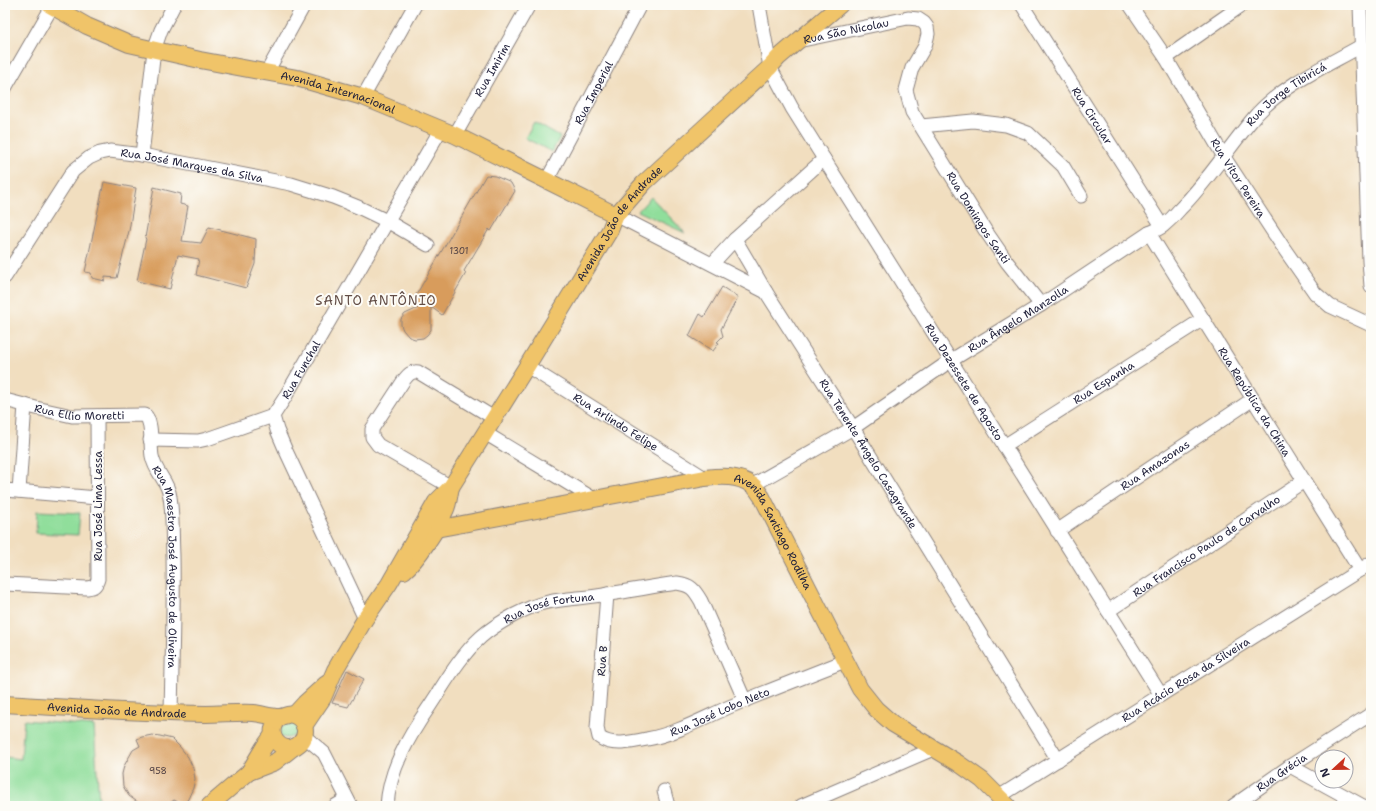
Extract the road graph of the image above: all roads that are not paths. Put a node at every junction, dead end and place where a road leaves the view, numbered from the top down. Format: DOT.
graph roads {
  1 [pos="174,5"];
  2 [pos="304,5"];
  3 [pos="415,5"];
  4 [pos="529,5"];
  5 [pos="640,5"];
  6 [pos="759,5"];
  7 [pos="840,5"];
  8 [pos="1022,5"];
  9 [pos="1130,5"];
  10 [pos="1242,5"];
  11 [pos="1360,5"];
  12 [pos="52,6"];
  13 [pos="798,41"];
  14 [pos="1366,49"];
  15 [pos="154,50"];
  16 [pos="1166,58"];
  17 [pos="770,67"];
  18 [pos="267,72"];
  19 [pos="5,88"];
  20 [pos="363,97"];
  21 [pos="921,126"];
  22 [pos="448,132"];
  23 [pos="142,155"];
  24 [pos="1224,157"];
  25 [pos="824,159"];
  26 [pos="547,180"];
  27 [pos="1081,196"];
  28 [pos="616,214"];
  29 [pos="387,221"];
  30 [pos="1162,226"];
  31 [pos="1150,233"];
  32 [pos="735,239"];
  33 [pos="428,245"];
  34 [pos="712,264"];
  35 [pos="5,277"];
  36 [pos="1371,286"];
  37 [pos="766,292"];
  38 [pos="1041,305"];
  39 [pos="1203,319"];
  40 [pos="1371,326"];
  41 [pos="950,361"];
  42 [pos="527,366"];
  43 [pos="1253,399"];
  44 [pos="5,400"];
  45 [pos="25,405"];
  46 [pos="98,416"];
  47 [pos="273,416"];
  48 [pos="494,418"];
  49 [pos="150,422"];
  50 [pos="853,428"];
  51 [pos="485,433"];
  52 [pos="150,440"];
  53 [pos="1004,446"];
  54 [pos="705,478"];
  55 [pos="1304,481"];
  56 [pos="753,485"];
  57 [pos="5,490"];
  58 [pos="447,490"];
  59 [pos="19,491"];
  60 [pos="97,498"];
  61 [pos="594,499"];
  62 [pos="446,510"];
  63 [pos="460,524"];
  64 [pos="436,529"];
  65 [pos="1057,531"];
  66 [pos="1371,563"];
  67 [pos="1360,570"];
  68 [pos="5,584"];
  69 [pos="388,584"];
  70 [pos="607,594"];
  71 [pos="1108,611"];
  72 [pos="365,619"];
  73 [pos="845,661"];
  74 [pos="1160,695"];
  75 [pos="745,701"];
  76 [pos="5,704"];
  77 [pos="171,713"];
  78 [pos="228,714"];
  79 [pos="1371,714"];
  80 [pos="296,728"];
  81 [pos="597,728"];
  82 [pos="272,734"];
  83 [pos="933,749"];
  84 [pos="1058,760"];
  85 [pos="1290,766"];
  86 [pos="249,772"];
  87 [pos="664,791"];
  88 [pos="1004,801"];
  89 [pos="349,802"];
  90 [pos="209,806"];
  91 [pos="335,806"];
  92 [pos="387,806"];
  93 [pos="668,806"];
  94 [pos="801,806"];
  95 [pos="1233,806"];
  96 [pos="1363,806"];
  1 -- 15 [label="street"];
  2 -- 18 [label="street"];
  3 -- 20 [label="street"];
  4 -- 22 [label="street, Rua Imirim"];
  5 -- 26 [label="street, Rua Imperial"];
  6 -- 17 [label="street, Rua Dezessete de Agosto"];
  7 -- 13 [label="main road, Avenida João de Andrade"];
  8 -- 30 [label="street, Rua Circular"];
  9 -- 16 [label="street, Rua Vítor Pereira"];
  10 -- 16 [label="street"];
  11 -- 14 [label="street"];
  12 -- 15 [label="main road, Avenida Internacional"];
  12 -- 19 [label="street"];
  13 -- 17 [label="main road, Avenida João de Andrade"];
  13 -- 21 [label="street, Rua São Nicolau"];
  14 -- 24 [label="street, Rua Jorge Tibiricá"];
  14 -- 36 [label="street"];
  15 -- 18 [label="main road, Avenida Internacional"];
  15 -- 23 [label="street"];
  16 -- 24 [label="street, Rua Vítor Pereira"];
  17 -- 25 [label="street, Rua Dezessete de Agosto"];
  17 -- 28 [label="main road, Avenida João de Andrade"];
  18 -- 20 [label="main road, Avenida Internacional"];
  20 -- 22 [label="main road, Avenida Internacional"];
  21 -- 27 [label="street"];
  21 -- 38 [label="street, Rua Domingos Santi"];
  22 -- 26 [label="main road, Avenida Internacional"];
  22 -- 29 [label="street, Rua Funchal"];
  23 -- 29 [label="street, Rua José Marques da Silva"];
  23 -- 35 [label="street, Rua José Marques da Silva"];
  24 -- 30 [label="street, Rua Ângelo Manzolla"];
  24 -- 40 [label="street, Rua Vítor Pereira"];
  25 -- 32 [label="street"];
  25 -- 41 [label="street, Rua Dezessete de Agosto"];
  26 -- 28 [label="main road, Avenida Internacional"];
  28 -- 34 [label="street, Rua Tenente Ângelo Casagrande"];
  28 -- 42 [label="main road, Avenida João de Andrade"];
  29 -- 33 [label="street, Rua José Marques da Silva"];
  29 -- 47 [label="street, Rua Funchal"];
  30 -- 31 [label="street, Rua Ângelo Manzolla"];
  31 -- 38 [label="street, Rua Ângelo Manzolla"];
  31 -- 39 [label="street, Rua República da China"];
  32 -- 34 [label="street"];
  32 -- 37 [label="street"];
  34 -- 37 [label="street, Rua Tenente Ângelo Casagrande"];
  37 -- 50 [label="street, Rua Tenente Ângelo Casagrande"];
  38 -- 41 [label="street, Rua Ângelo Manzolla"];
  39 -- 43 [label="street, Rua República da China"];
  39 -- 53 [label="street, Rua Espanha"];
  41 -- 50 [label="street, Rua Ângelo Manzolla"];
  41 -- 53 [label="street, Rua Dezessete de Agosto"];
  42 -- 48 [label="main road, Avenida João de Andrade"];
  42 -- 54 [label="street, Rua Arlindo Felipe"];
  43 -- 55 [label="street, Rua República da China"];
  43 -- 65 [label="street, Rua Amazonas"];
  44 -- 45 [label="street, Rua Ellio Moretti"];
  45 -- 46 [label="street, Rua Ellio Moretti"];
  45 -- 59 [label="street"];
  46 -- 49 [label="street, Rua Ellio Moretti"];
  46 -- 60 [label="street, Rua José Lima Lessa"];
  47 -- 52 [label="street"];
  47 -- 72 [label="street"];
  48 -- 51 [label="main road, Avenida João de Andrade"];
  48 -- 58 [label="street"];
  49 -- 52 [label="street, Rua Maestro José Augusto de Oliveira"];
  50 -- 56 [label="street, Rua Ângelo Manzolla"];
  50 -- 84 [label="street, Rua Tenente Ângelo Casagrande"];
  51 -- 58 [label="main road, Avenida João de Andrade"];
  51 -- 61 [label="street"];
  52 -- 77 [label="street, Rua Maestro José Augusto de Oliveira"];
  53 -- 65 [label="street, Rua Dezessete de Agosto"];
  54 -- 56 [label="main road, Avenida Santiago Rodilha"];
  54 -- 61 [label="main road, Avenida Santiago Rodilha"];
  55 -- 67 [label="street, Rua República da China"];
  55 -- 71 [label="street, Rua Francisco Paulo de Carvalho"];
  56 -- 73 [label="main road, Avenida Santiago Rodilha"];
  57 -- 59 [label="street"];
  58 -- 62 [label="main road, Avenida João de Andrade"];
  58 -- 69 [label="main road, Avenida João de Andrade"];
  59 -- 60 [label="street"];
  60 -- 68 [label="street, Rua José Lima Lessa"];
  61 -- 63 [label="main road, Avenida Santiago Rodilha"];
  62 -- 63 [label="main road"];
  62 -- 64 [label="main road, Avenida João de Andrade"];
  63 -- 64 [label="main road, Avenida Santiago Rodilha"];
  64 -- 69 [label="main road, Avenida João de Andrade"];
  65 -- 71 [label="street, Rua Dezessete de Agosto"];
  66 -- 67 [label="street, Rua Acácio Rosa da Silveira"];
  67 -- 74 [label="street, Rua Acácio Rosa da Silveira"];
  69 -- 72 [label="main road, Avenida João de Andrade"];
  70 -- 75 [label="street, Rua José Fortuna"];
  70 -- 81 [label="street, Rua B"];
  70 -- 92 [label="street, Rua José Fortuna"];
  71 -- 74 [label="street, Rua Dezessete de Agosto"];
  72 -- 80 [label="main road, Avenida João de Andrade"];
  73 -- 75 [label="street, Rua José Lobo Neto"];
  73 -- 83 [label="main road, Avenida Santiago Rodilha"];
  74 -- 84 [label="street, Rua Acácio Rosa da Silveira"];
  75 -- 81 [label="street, Rua José Lobo Neto"];
  76 -- 77 [label="main road, Avenida João de Andrade"];
  77 -- 78 [label="main road, Avenida João de Andrade"];
  78 -- 80 [label="main road, Avenida João de Andrade"];
  78 -- 82 [label="main road, Avenida João de Andrade"];
  79 -- 85 [label="street, Rua Grécia"];
  80 -- 82 [label="main road"];
  80 -- 82 [label="main road, Avenida João de Andrade"];
  80 -- 86 [label="main road"];
  80 -- 89 [label="street"];
  82 -- 86 [label="main road"];
  83 -- 88 [label="main road, Avenida Santiago Rodilha"];
  83 -- 94 [label="street"];
  84 -- 88 [label="street, Rua Acácio Rosa da Silveira"];
  85 -- 95 [label="street, Rua Grécia"];
  85 -- 96 [label="street"];
  86 -- 90 [label="main road"];
  87 -- 93 [label="street"];
  89 -- 91 [label="street"];
}
